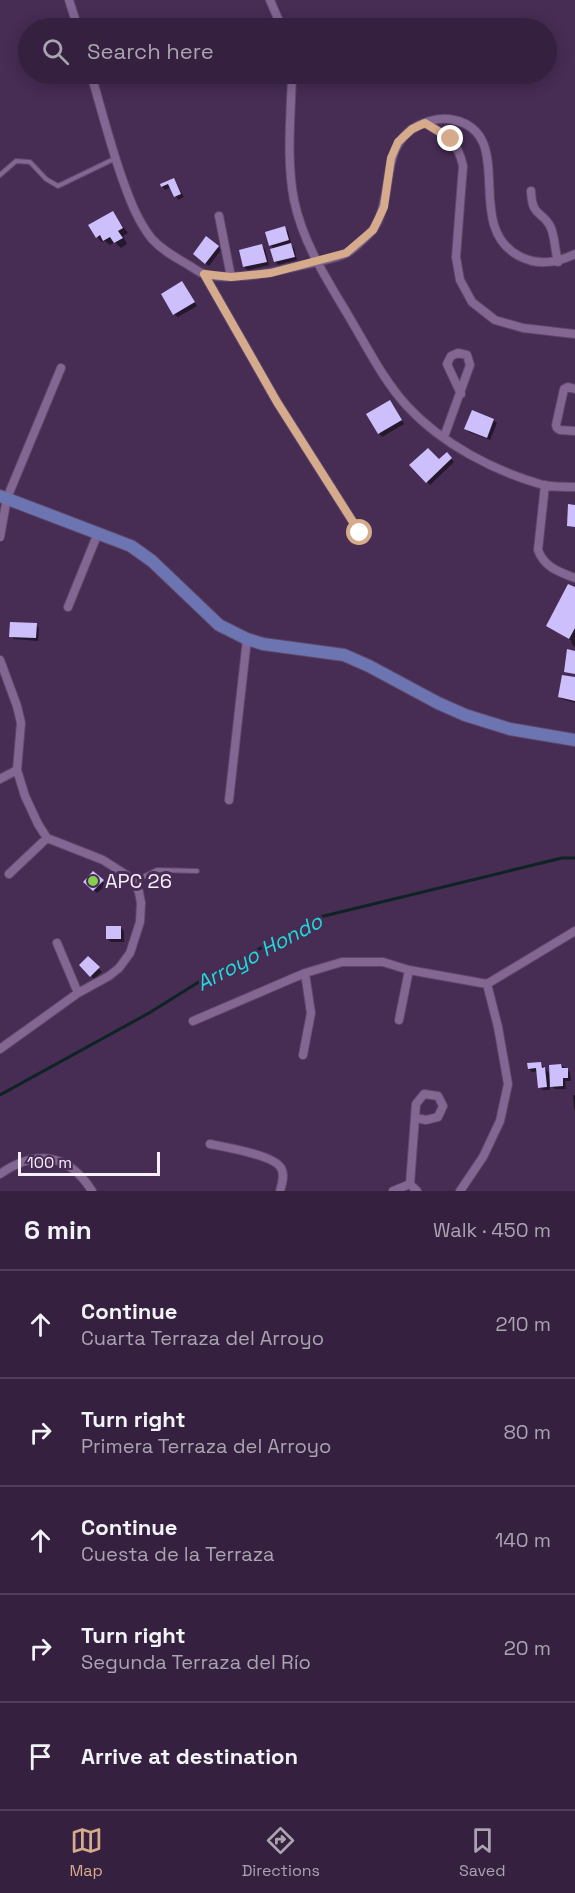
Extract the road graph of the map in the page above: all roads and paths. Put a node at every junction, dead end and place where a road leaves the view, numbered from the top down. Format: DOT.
graph roads {
  1 [pos="69,0"];
  2 [pos="270,0"];
  3 [pos="75,18"];
  4 [pos="278,18"];
  5 [pos="94,84"];
  6 [pos="292,84"];
  7 [pos="425,123"];
  8 [pos="116,158"];
  9 [pos="0,175"];
  10 [pos="531,191"];
  11 [pos="219,216"];
  12 [pos="575,254"];
  13 [pos="316,262"];
  14 [pos="558,262"];
  15 [pos="204,274"];
  16 [pos="231,277"];
  17 [pos="575,334"];
  18 [pos="61,368"];
  19 [pos="575,388"];
  20 [pos="461,394"];
  21 [pos="575,431"];
  22 [pos="444,437"];
  23 [pos="545,485"];
  24 [pos="575,487"];
  25 [pos="3,497"];
  26 [pos="98,533"];
  27 [pos="360,533"];
  28 [pos="0,537"];
  29 [pos="575,578"];
  30 [pos="69,607"];
  31 [pos="246,639"];
  32 [pos="0,660"];
  33 [pos="575,740"];
  34 [pos="17,770"];
  35 [pos="0,779"];
  36 [pos="228,800"];
  37 [pos="47,838"];
  38 [pos="197,871"];
  39 [pos="9,873"];
  40 [pos="134,882"];
  41 [pos="575,931"];
  42 [pos="57,943"];
  43 [pos="409,970"];
  44 [pos="305,973"];
  45 [pos="487,984"];
  46 [pos="78,993"];
  47 [pos="399,1020"];
  48 [pos="193,1021"];
  49 [pos="0,1048"];
  50 [pos="303,1055"];
  51 [pos="416,1118"];
  52 [pos="210,1144"];
  53 [pos="0,1174"];
  54 [pos="412,1189"];
  55 [pos="92,1191"];
  56 [pos="280,1191"];
  57 [pos="393,1191"];
  58 [pos="460,1191"];
  1 -- 3 [label="street"];
  2 -- 4 [label="street"];
  5 -- 8 [label="street"];
  6 -- 13 [label="street"];
  7 -- 13 [label="street"];
  7 -- 14 [label="street"];
  7 -- 17 [label="street"];
  8 -- 9 [label="lane"];
  8 -- 15 [label="street"];
  10 -- 14 [label="street"];
  11 -- 16 [label="street"];
  12 -- 14 [label="street"];
  13 -- 16 [label="street"];
  13 -- 22 [label="street"];
  15 -- 16 [label="street"];
  15 -- 27 [label="street"];
  18 -- 25 [label="street"];
  19 -- 21 [label="street"];
  20 -- 22 [label="street"];
  22 -- 23 [label="street"];
  23 -- 24 [label="street"];
  23 -- 29 [label="street"];
  25 -- 26 [label="main road"];
  25 -- 28 [label="street"];
  26 -- 30 [label="street"];
  26 -- 31 [label="main road"];
  31 -- 33 [label="main road"];
  31 -- 36 [label="street"];
  32 -- 34 [label="street"];
  34 -- 35 [label="street"];
  34 -- 37 [label="street"];
  37 -- 39 [label="street"];
  37 -- 40 [label="street"];
  38 -- 40 [label="lane"];
  40 -- 46 [label="street"];
  41 -- 45 [label="street"];
  42 -- 46 [label="street"];
  43 -- 44 [label="street"];
  43 -- 45 [label="street"];
  43 -- 47 [label="street"];
  44 -- 48 [label="street"];
  44 -- 50 [label="street"];
  45 -- 58 [label="street"];
  46 -- 49 [label="street"];
  51 -- 54 [label="street"];
  52 -- 56 [label="street"];
  53 -- 55 [label="street"];
  54 -- 57 [label="street"];
}
